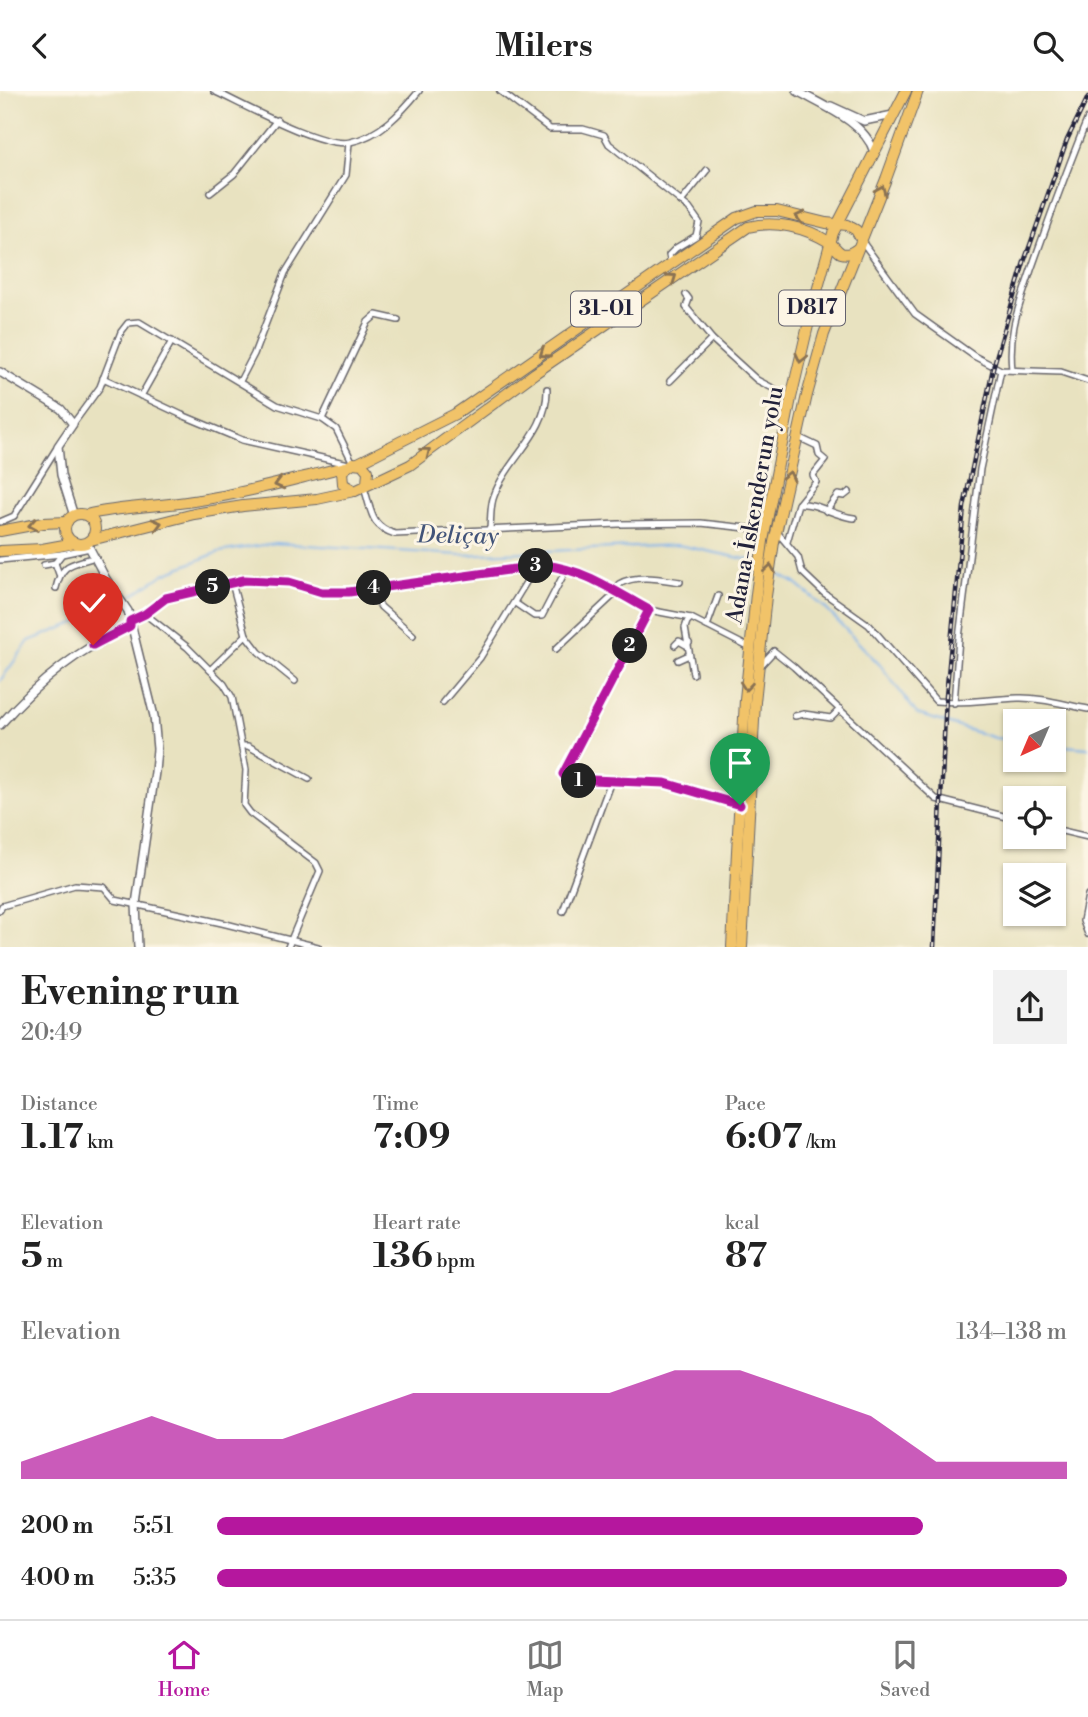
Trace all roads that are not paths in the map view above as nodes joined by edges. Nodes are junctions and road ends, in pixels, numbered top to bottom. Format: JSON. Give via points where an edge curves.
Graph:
{"nodes":[{"id":1,"x":214,"y":91,"type":"edge"},
{"id":2,"x":419,"y":91,"type":"edge"},
{"id":3,"x":500,"y":91,"type":"edge"},
{"id":4,"x":797,"y":91,"type":"edge"},
{"id":5,"x":803,"y":91,"type":"edge"},
{"id":6,"x":906,"y":91,"type":"edge"},
{"id":7,"x":918,"y":91,"type":"edge"},
{"id":8,"x":893,"y":115,"type":"junction"},
{"id":9,"x":1088,"y":118,"type":"edge"},
{"id":10,"x":276,"y":120,"type":"junction"},
{"id":11,"x":349,"y":143,"type":"junction"},
{"id":12,"x":874,"y":152,"type":"junction"},
{"id":13,"x":707,"y":170,"type":"dead end"},
{"id":14,"x":210,"y":193,"type":"dead end"},
{"id":15,"x":681,"y":202,"type":"junction"},
{"id":16,"x":838,"y":225,"type":"junction"},
{"id":17,"x":831,"y":243,"type":"junction"},
{"id":18,"x":859,"y":244,"type":"junction"},
{"id":19,"x":671,"y":264,"type":"junction"},
{"id":20,"x":686,"y":295,"type":"dead end"},
{"id":21,"x":398,"y":320,"type":"dead end"},
{"id":22,"x":712,"y":339,"type":"junction"},
{"id":23,"x":172,"y":341,"type":"junction"},
{"id":24,"x":1001,"y":370,"type":"junction"},
{"id":25,"x":1012,"y":370,"type":"junction"},
{"id":26,"x":0,"y":372,"type":"edge"},
{"id":27,"x":103,"y":378,"type":"junction"},
{"id":28,"x":240,"y":381,"type":"junction"},
{"id":29,"x":670,"y":381,"type":"dead end"},
{"id":30,"x":1088,"y":381,"type":"edge"},
{"id":31,"x":547,"y":389,"type":"dead end"},
{"id":32,"x":141,"y":396,"type":"junction"},
{"id":33,"x":791,"y":398,"type":"junction"},
{"id":34,"x":321,"y":419,"type":"junction"},
{"id":35,"x":73,"y":424,"type":"junction"},
{"id":36,"x":798,"y":437,"type":"junction"},
{"id":37,"x":58,"y":446,"type":"junction"},
{"id":38,"x":351,"y":464,"type":"junction"},
{"id":39,"x":362,"y":488,"type":"junction"},
{"id":40,"x":849,"y":492,"type":"dead end"},
{"id":41,"x":798,"y":504,"type":"junction"},
{"id":42,"x":826,"y":511,"type":"junction"},
{"id":43,"x":86,"y":515,"type":"junction"},
{"id":44,"x":854,"y":518,"type":"dead end"},
{"id":45,"x":70,"y":519,"type":"junction"},
{"id":46,"x":0,"y":522,"type":"edge"},
{"id":47,"x":490,"y":529,"type":"junction"},
{"id":48,"x":765,"y":530,"type":"junction"},
{"id":49,"x":0,"y":531,"type":"edge"},
{"id":50,"x":771,"y":538,"type":"junction"},
{"id":51,"x":787,"y":542,"type":"junction"},
{"id":52,"x":75,"y":543,"type":"junction"},
{"id":53,"x":89,"y":544,"type":"junction"},
{"id":54,"x":0,"y":551,"type":"edge"},
{"id":55,"x":62,"y":554,"type":"junction"},
{"id":56,"x":95,"y":557,"type":"junction"},
{"id":57,"x":0,"y":560,"type":"edge"},
{"id":58,"x":55,"y":563,"type":"junction"},
{"id":59,"x":44,"y":565,"type":"dead end"},
{"id":60,"x":536,"y":566,"type":"junction"},
{"id":61,"x":567,"y":568,"type":"junction"},
{"id":62,"x":59,"y":574,"type":"junction"},
{"id":63,"x":680,"y":582,"type":"dead end"},
{"id":64,"x":232,"y":583,"type":"junction"},
{"id":65,"x":56,"y":588,"type":"dead end"},
{"id":66,"x":369,"y":589,"type":"junction"},
{"id":67,"x":616,"y":593,"type":"junction"},
{"id":68,"x":761,"y":595,"type":"junction"},
{"id":69,"x":718,"y":596,"type":"dead end"},
{"id":70,"x":515,"y":603,"type":"junction"},
{"id":71,"x":649,"y":610,"type":"junction"},
{"id":72,"x":145,"y":614,"type":"junction"},
{"id":73,"x":691,"y":618,"type":"junction"},
{"id":74,"x":130,"y":623,"type":"junction"},
{"id":75,"x":707,"y":626,"type":"junction"},
{"id":76,"x":246,"y":635,"type":"junction"},
{"id":77,"x":413,"y":635,"type":"dead end"},
{"id":78,"x":689,"y":643,"type":"junction"},
{"id":79,"x":675,"y":646,"type":"dead end"},
{"id":80,"x":556,"y":649,"type":"dead end"},
{"id":81,"x":750,"y":649,"type":"junction"},
{"id":82,"x":689,"y":655,"type":"junction"},
{"id":83,"x":678,"y":660,"type":"dead end"},
{"id":84,"x":759,"y":667,"type":"junction"},
{"id":85,"x":210,"y":670,"type":"junction"},
{"id":86,"x":693,"y":674,"type":"dead end"},
{"id":87,"x":295,"y":681,"type":"dead end"},
{"id":88,"x":443,"y":702,"type":"dead end"},
{"id":89,"x":954,"y":703,"type":"junction"},
{"id":90,"x":840,"y":709,"type":"junction"},
{"id":91,"x":1088,"y":709,"type":"edge"},
{"id":92,"x":795,"y":716,"type":"dead end"},
{"id":93,"x":0,"y":725,"type":"edge"},
{"id":94,"x":242,"y":746,"type":"junction"},
{"id":95,"x":309,"y":779,"type":"dead end"},
{"id":96,"x":611,"y":781,"type":"junction"},
{"id":97,"x":740,"y":805,"type":"junction"},
{"id":98,"x":1003,"y":817,"type":"edge"},
{"id":99,"x":1066,"y":832,"type":"edge"},
{"id":100,"x":1088,"y":837,"type":"edge"},
{"id":101,"x":1088,"y":895,"type":"edge"},
{"id":102,"x":136,"y":904,"type":"junction"},
{"id":103,"x":0,"y":910,"type":"edge"},
{"id":104,"x":563,"y":911,"type":"dead end"},
{"id":105,"x":1088,"y":934,"type":"edge"},
{"id":106,"x":289,"y":944,"type":"edge"},
{"id":107,"x":138,"y":947,"type":"edge"},
{"id":108,"x":318,"y":947,"type":"edge"},
{"id":109,"x":732,"y":947,"type":"edge"},
{"id":110,"x":742,"y":947,"type":"edge"}],
"edges":[{"from":1,"to":10,"type":"street"},
{"from":2,"to":11,"type":"street","via":[[380,130]]},
{"from":3,"to":15,"type":"street","via":[[550,129],[583,129],[604,135]]},
{"from":4,"to":12,"type":"street","via":[[860,129]]},
{"from":5,"to":8,"type":"street","via":[[864,121]]},
{"from":6,"to":8,"type":"highway","name":"Adana-İskenderun yolu","number":"D817"},
{"from":18,"to":7,"type":"highway","name":"Adana-İskenderun yolu","number":"D817","one_way":true},
{"from":8,"to":12,"type":"highway","name":"Adana-İskenderun yolu","number":"D817"},
{"from":9,"to":25,"type":"street","via":[[1020,297],[1011,330]]},
{"from":10,"to":11,"type":"street","via":[[321,140]]},
{"from":10,"to":14,"type":"street","via":[[234,174]]},
{"from":11,"to":28,"type":"street","via":[[346,175],[285,273]]},
{"from":12,"to":16,"type":"highway","name":"Adana-İskenderun yolu","number":"D817"},
{"from":13,"to":15,"type":"street"},
{"from":15,"to":19,"type":"street","via":[[699,222],[696,236],[669,255]]},
{"from":16,"to":17,"type":"highway","name":"Adana-İskenderun yolu","number":"D817"},
{"from":16,"to":18,"type":"highway","number":"31-01","via":[[856,230]]},
{"from":16,"to":19,"type":"highway","number":"31-01","one_way":true,"via":[[757,211],[737,218]]},
{"from":17,"to":18,"type":"highway","number":"31-01","via":[[844,254]]},
{"from":17,"to":33,"type":"highway","name":"Adana-İskenderun yolu","number":"D817","one_way":true},
{"from":39,"to":17,"type":"highway","number":"31-01","one_way":true,"via":[[410,465],[748,227],[776,223]]},
{"from":18,"to":24,"type":"street","via":[[915,314]]},
{"from":18,"to":36,"type":"highway","name":"Adana-İskenderun yolu","number":"D817","via":[[824,334]]},
{"from":19,"to":38,"type":"highway","number":"31-01","one_way":true,"via":[[455,414]]},
{"from":20,"to":22,"type":"street","via":[[686,307]]},
{"from":21,"to":34,"type":"street","via":[[376,316],[369,322]]},
{"from":22,"to":29,"type":"street"},
{"from":22,"to":33,"type":"street","via":[[757,380]]},
{"from":23,"to":27,"type":"street","via":[[139,322],[128,323]]},
{"from":23,"to":28,"type":"street"},
{"from":23,"to":32,"type":"street"},
{"from":24,"to":25,"type":"street"},
{"from":24,"to":89,"type":"street","via":[[980,470]]},
{"from":25,"to":30,"type":"street","via":[[1060,372]]},
{"from":26,"to":35,"type":"street","via":[[61,409]]},
{"from":27,"to":32,"type":"street"},
{"from":27,"to":35,"type":"street"},
{"from":28,"to":34,"type":"street","via":[[277,405]]},
{"from":31,"to":47,"type":"street","via":[[547,408],[540,425],[493,497]]},
{"from":32,"to":38,"type":"street","via":[[242,440]]},
{"from":33,"to":48,"type":"highway","name":"Adana-İskenderun yolu","number":"D817"},
{"from":34,"to":38,"type":"street","via":[[336,429]]},
{"from":35,"to":37,"type":"street"},
{"from":36,"to":41,"type":"street","via":[[817,446],[825,460],[813,475],[816,482]]},
{"from":50,"to":36,"type":"highway","name":"Adana-İskenderun yolu","number":"D817","one_way":true},
{"from":37,"to":45,"type":"street"},
{"from":37,"to":46,"type":"street","via":[[14,516]]},
{"from":38,"to":39,"type":"highway","via":[[368,471]]},
{"from":38,"to":39,"type":"highway","via":[[341,480],[346,488]]},
{"from":38,"to":43,"type":"highway","number":"31-01","one_way":true,"via":[[245,493]]},
{"from":39,"to":47,"type":"street","via":[[373,521],[395,534]]},
{"from":53,"to":39,"type":"highway","number":"31-01","one_way":true,"via":[[194,514],[317,499]]},
{"from":40,"to":42,"type":"street","via":[[838,495]]},
{"from":41,"to":42,"type":"street"},
{"from":41,"to":51,"type":"street"},
{"from":42,"to":44,"type":"street"},
{"from":43,"to":45,"type":"highway"},
{"from":43,"to":53,"type":"highway","via":[[95,524]]},
{"from":45,"to":49,"type":"highway","one_way":true},
{"from":45,"to":52,"type":"highway","via":[[66,534]]},
{"from":47,"to":48,"type":"street","via":[[701,523]]},
{"from":48,"to":50,"type":"highway","name":"Adana-İskenderun yolu","number":"D817"},
{"from":50,"to":51,"type":"street"},
{"from":50,"to":68,"type":"highway","name":"Adana-İskenderun yolu","number":"D817"},
{"from":51,"to":89,"type":"street","via":[[812,582],[869,625],[936,701]]},
{"from":52,"to":53,"type":"highway"},
{"from":52,"to":54,"type":"highway"},
{"from":53,"to":55,"type":"street"},
{"from":53,"to":56,"type":"street"},
{"from":55,"to":57,"type":"street"},
{"from":55,"to":58,"type":"street"},
{"from":56,"to":62,"type":"street","via":[[67,565]]},
{"from":56,"to":74,"type":"street","via":[[128,611]]},
{"from":58,"to":59,"type":"street"},
{"from":58,"to":62,"type":"street"},
{"from":60,"to":61,"type":"street"},
{"from":60,"to":66,"type":"street"},
{"from":60,"to":70,"type":"street"},
{"from":61,"to":67,"type":"street"},
{"from":61,"to":70,"type":"street","via":[[542,616]]},
{"from":62,"to":65,"type":"street"},
{"from":63,"to":67,"type":"street","via":[[629,579]]},
{"from":64,"to":66,"type":"street","via":[[289,582],[322,592]]},
{"from":64,"to":72,"type":"street","via":[[166,598]]},
{"from":64,"to":76,"type":"street"},
{"from":66,"to":77,"type":"street","via":[[381,607]]},
{"from":67,"to":71,"type":"street"},
{"from":67,"to":80,"type":"street"},
{"from":68,"to":81,"type":"highway","name":"Adana-İskenderun yolu","number":"D817"},
{"from":68,"to":84,"type":"highway","number":"D817"},
{"from":69,"to":75,"type":"street"},
{"from":70,"to":88,"type":"street","via":[[480,658]]},
{"from":71,"to":73,"type":"street"},
{"from":71,"to":96,"type":"street","via":[[563,774],[567,779]]},
{"from":72,"to":74,"type":"street"},
{"from":72,"to":85,"type":"street"},
{"from":73,"to":75,"type":"street"},
{"from":73,"to":78,"type":"street","via":[[685,628]]},
{"from":74,"to":93,"type":"street","via":[[41,681]]},
{"from":74,"to":102,"type":"street","via":[[154,716],[157,749]]},
{"from":75,"to":81,"type":"street"},
{"from":76,"to":85,"type":"street"},
{"from":76,"to":87,"type":"street"},
{"from":78,"to":79,"type":"street","via":[[679,641]]},
{"from":78,"to":82,"type":"street"},
{"from":81,"to":97,"type":"highway","name":"Adana-İskenderun yolu","number":"D817","one_way":true},
{"from":82,"to":83,"type":"street"},
{"from":82,"to":86,"type":"street"},
{"from":84,"to":90,"type":"street","via":[[774,652]]},
{"from":84,"to":110,"type":"highway","number":"D817"},
{"from":85,"to":94,"type":"street","via":[[232,697]]},
{"from":89,"to":91,"type":"street","via":[[1019,698]]},
{"from":90,"to":92,"type":"street","via":[[831,718]]},
{"from":90,"to":98,"type":"street","via":[[936,799]]},
{"from":94,"to":95,"type":"street"},
{"from":94,"to":106,"type":"street","via":[[244,804],[320,871]]},
{"from":96,"to":97,"type":"street","via":[[665,783]]},
{"from":96,"to":104,"type":"street"},
{"from":97,"to":109,"type":"highway","name":"Adana-İskenderun yolu","number":"D817"},
{"from":99,"to":100,"type":"street"},
{"from":101,"to":105,"type":"street","via":[[1083,921]]},
{"from":102,"to":103,"type":"street","via":[[115,900],[104,887],[75,885]]},
{"from":102,"to":106,"type":"street"},
{"from":102,"to":107,"type":"street"},
{"from":106,"to":108,"type":"street"}]}
